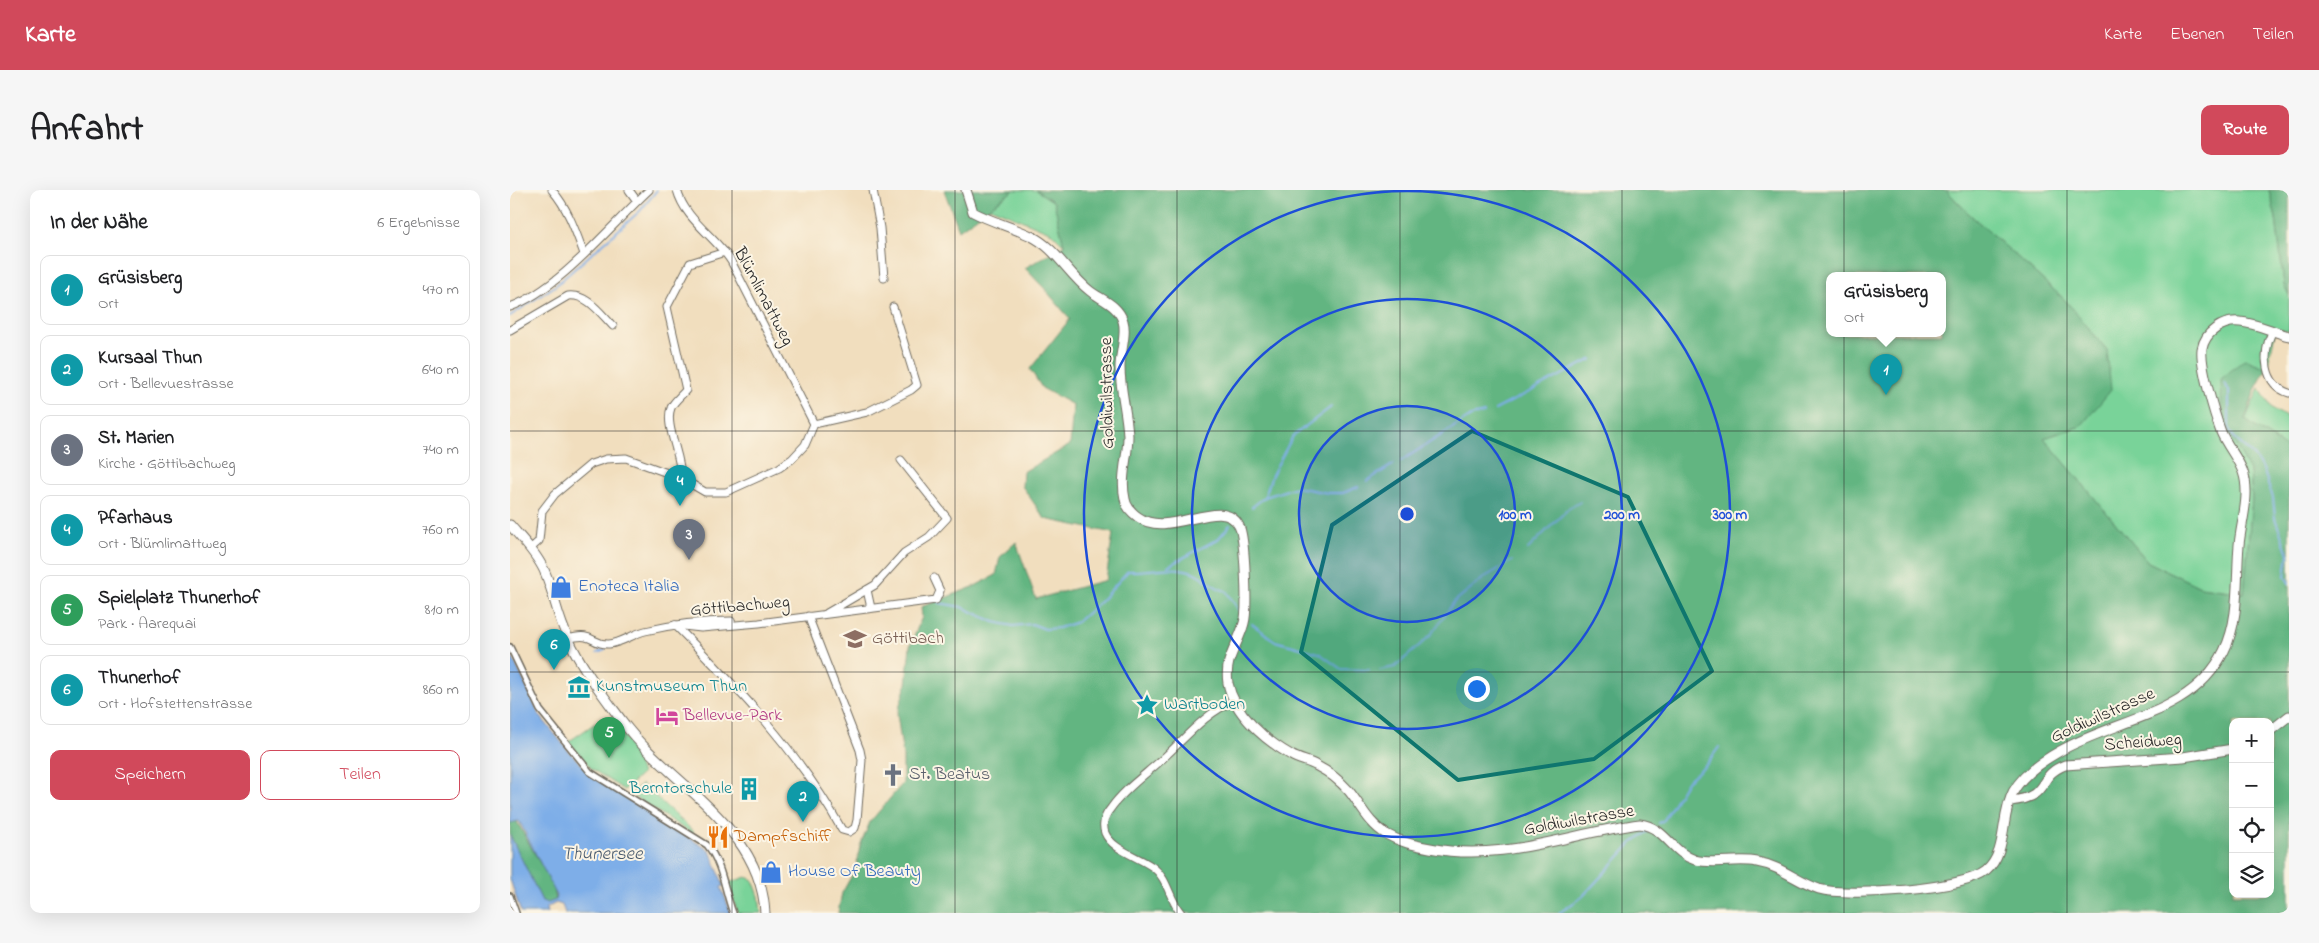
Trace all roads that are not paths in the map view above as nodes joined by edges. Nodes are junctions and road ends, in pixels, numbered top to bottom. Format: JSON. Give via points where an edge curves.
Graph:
{"nodes":[{"id":1,"x":552,"y":190,"type":"edge"},
{"id":2,"x":629,"y":190,"type":"edge"},
{"id":3,"x":648,"y":190,"type":"edge"},
{"id":4,"x":677,"y":190,"type":"edge"},
{"id":5,"x":873,"y":190,"type":"edge"},
{"id":6,"x":966,"y":190,"type":"edge"},
{"id":7,"x":637,"y":201,"type":"junction"},
{"id":8,"x":725,"y":252,"type":"junction"},
{"id":9,"x":584,"y":254,"type":"junction"},
{"id":10,"x":884,"y":278,"type":"dead end"},
{"id":11,"x":510,"y":307,"type":"edge"},
{"id":12,"x":893,"y":307,"type":"dead end"},
{"id":13,"x":613,"y":326,"type":"dead end"},
{"id":14,"x":510,"y":330,"type":"edge"},
{"id":15,"x":2272,"y":332,"type":"junction"},
{"id":16,"x":2289,"y":336,"type":"edge"},
{"id":17,"x":2289,"y":393,"type":"edge"},
{"id":18,"x":814,"y":424,"type":"junction"},
{"id":19,"x":902,"y":460,"type":"dead end"},
{"id":20,"x":682,"y":478,"type":"junction"},
{"id":21,"x":510,"y":525,"type":"edge"},
{"id":22,"x":530,"y":549,"type":"junction"},
{"id":23,"x":934,"y":578,"type":"dead end"},
{"id":24,"x":867,"y":590,"type":"junction"},
{"id":25,"x":871,"y":608,"type":"junction"},
{"id":26,"x":826,"y":614,"type":"junction"},
{"id":27,"x":808,"y":616,"type":"junction"},
{"id":28,"x":675,"y":625,"type":"junction"},
{"id":29,"x":568,"y":639,"type":"junction"},
{"id":30,"x":510,"y":647,"type":"edge"},
{"id":31,"x":1234,"y":701,"type":"junction"},
{"id":32,"x":2289,"y":716,"type":"edge"},
{"id":33,"x":2274,"y":728,"type":"edge"},
{"id":34,"x":2229,"y":750,"type":"edge"},
{"id":35,"x":2010,"y":802,"type":"junction"},
{"id":36,"x":510,"y":896,"type":"edge"},
{"id":37,"x":516,"y":913,"type":"edge"},
{"id":38,"x":734,"y":913,"type":"edge"},
{"id":39,"x":765,"y":913,"type":"edge"},
{"id":40,"x":1181,"y":913,"type":"edge"}],
"edges":[{"from":1,"to":9,"type":"street","via":[[575,228]]},
{"from":2,"to":7,"type":"street"},
{"from":3,"to":7,"type":"street"},
{"from":4,"to":8,"type":"street","name":"Blümlimattweg","via":[[684,207],[697,224]]},
{"from":5,"to":10,"type":"street"},
{"from":6,"to":31,"type":"street","name":"Goldiwilstrasse","via":[[973,212],[1032,236],[1051,249],[1069,273],[1114,306],[1123,322],[1121,392],[1128,437],[1124,498],[1129,509],[1141,519],[1156,524],[1183,522],[1221,513],[1230,516],[1239,526],[1246,618],[1228,661],[1229,686]]},
{"from":7,"to":9,"type":"street"},
{"from":8,"to":18,"type":"street","name":"Blümlimattweg"},
{"from":8,"to":20,"type":"street","via":[[690,263],[667,307],[686,390],[671,408],[669,418]]},
{"from":9,"to":11,"type":"street","via":[[548,285]]},
{"from":12,"to":18,"type":"street","via":[[917,385],[867,412]]},
{"from":13,"to":14,"type":"street","via":[[578,295],[568,296]]},
{"from":15,"to":16,"type":"street","name":"Goldiwilstrasse"},
{"from":15,"to":17,"type":"street","via":[[2266,344],[2267,368],[2273,383]]},
{"from":15,"to":35,"type":"street","name":"Goldiwilstrasse","via":[[2239,322],[2227,323],[2215,328],[2202,350],[2205,376],[2221,432],[2243,473],[2246,500],[2232,630],[2216,667],[2186,696],[2125,724],[2082,739],[2050,757],[2024,777]]},
{"from":18,"to":20,"type":"street","via":[[805,445],[792,459],[734,490],[718,494],[704,492]]},
{"from":19,"to":24,"type":"street","name":"Göttibachweg","via":[[947,518],[929,537],[904,553],[881,580]]},
{"from":20,"to":22,"type":"street","via":[[626,458],[592,464],[555,494],[542,511],[539,541]]},
{"from":21,"to":22,"type":"street"},
{"from":22,"to":29,"type":"street","via":[[546,575]]},
{"from":23,"to":25,"type":"street","name":"Göttibachweg","via":[[940,591],[936,600]]},
{"from":24,"to":25,"type":"street"},
{"from":24,"to":26,"type":"street","name":"Göttibachweg"},
{"from":25,"to":26,"type":"street","name":"Göttibachweg"},
{"from":26,"to":27,"type":"street","name":"Göttibachweg"},
{"from":27,"to":28,"type":"street","name":"Göttibachweg","via":[[701,628]]},
{"from":27,"to":28,"type":"street","via":[[862,760],[857,820],[850,832],[842,830],[820,792],[748,700]]},
{"from":28,"to":29,"type":"street","name":"Göttibachweg","via":[[644,631],[611,644],[584,635]]},
{"from":29,"to":39,"type":"street","via":[[634,736],[734,834],[759,878]]},
{"from":30,"to":38,"type":"street","via":[[540,710],[590,772],[707,845],[717,861]]},
{"from":31,"to":35,"type":"street","name":"Goldiwilstrasse","via":[[1264,736],[1339,782],[1382,832],[1397,840],[1447,852],[1478,853],[1534,847],[1645,825],[1658,830],[1679,852],[1697,860],[1753,861],[1772,865],[1805,883],[1829,891],[1930,887],[1969,881],[1990,867],[2000,851]]},
{"from":31,"to":40,"type":"street","via":[[1217,709],[1150,769],[1111,807],[1104,821],[1110,841],[1153,867],[1164,878]]},
{"from":32,"to":33,"type":"street"},
{"from":34,"to":35,"type":"street","name":"Scheidweg","via":[[2175,758],[2064,765],[2055,768],[2039,792],[2024,800]]},
{"from":36,"to":37,"type":"street"}]}
